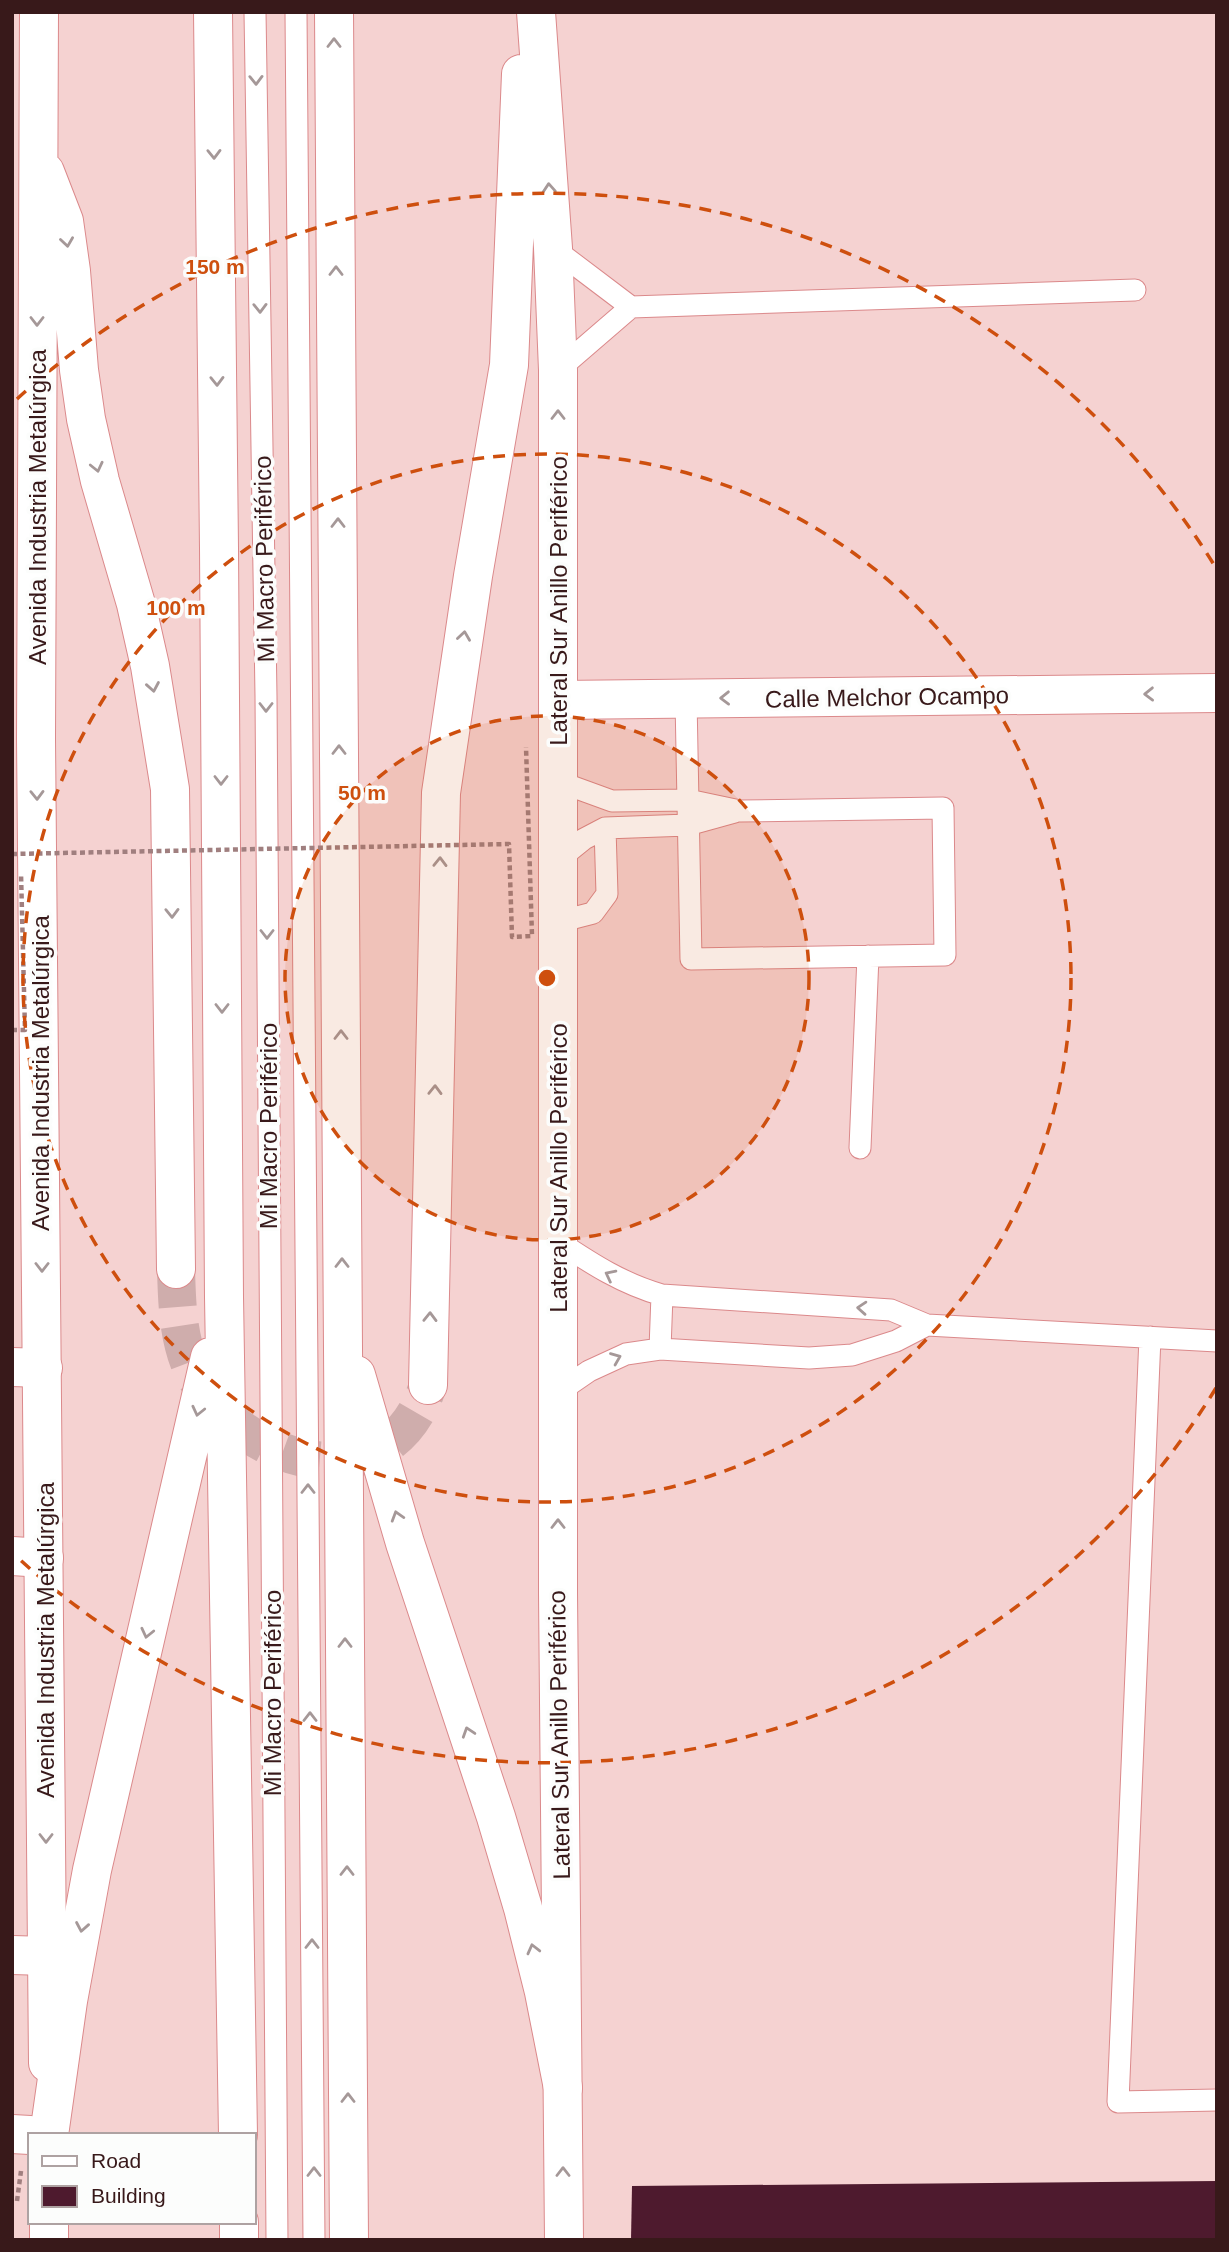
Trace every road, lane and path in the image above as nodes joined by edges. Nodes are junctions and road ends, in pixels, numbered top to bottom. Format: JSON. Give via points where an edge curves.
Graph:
{"nodes":[{"id":1,"x":39,"y":12,"type":"edge"},
{"id":2,"x":255,"y":12,"type":"edge"},
{"id":3,"x":296,"y":12,"type":"edge"},
{"id":4,"x":334,"y":12,"type":"edge"},
{"id":5,"x":535,"y":12,"type":"edge"},
{"id":6,"x":211,"y":20,"type":"edge"},
{"id":7,"x":24,"y":155,"type":"edge"},
{"id":8,"x":554,"y":248,"type":"junction"},
{"id":9,"x":1135,"y":290,"type":"dead end"},
{"id":10,"x":631,"y":307,"type":"junction"},
{"id":11,"x":558,"y":370,"type":"junction"},
{"id":12,"x":24,"y":653,"type":"edge"},
{"id":13,"x":1217,"y":693,"type":"edge"},
{"id":14,"x":687,"y":699,"type":"junction"},
{"id":15,"x":558,"y":700,"type":"junction"},
{"id":16,"x":24,"y":739,"type":"edge"},
{"id":17,"x":526,"y":747,"type":"dead end"},
{"id":18,"x":558,"y":781,"type":"junction"},
{"id":19,"x":688,"y":800,"type":"junction"},
{"id":20,"x":740,"y":811,"type":"junction"},
{"id":21,"x":688,"y":825,"type":"junction"},
{"id":22,"x":605,"y":828,"type":"junction"},
{"id":23,"x":12,"y":854,"type":"edge"},
{"id":24,"x":558,"y":860,"type":"junction"},
{"id":25,"x":21,"y":873,"type":"dead end"},
{"id":26,"x":558,"y":922,"type":"junction"},
{"id":27,"x":868,"y":956,"type":"junction"},
{"id":28,"x":12,"y":1030,"type":"edge"},
{"id":29,"x":860,"y":1148,"type":"dead end"},
{"id":30,"x":559,"y":1242,"type":"junction"},
{"id":31,"x":176,"y":1269,"type":"tunnel mouth"},
{"id":32,"x":662,"y":1295,"type":"junction"},
{"id":33,"x":224,"y":1297,"type":"junction"},
{"id":34,"x":927,"y":1325,"type":"junction"},
{"id":35,"x":343,"y":1331,"type":"junction"},
{"id":36,"x":1150,"y":1338,"type":"junction"},
{"id":37,"x":1217,"y":1341,"type":"edge"},
{"id":38,"x":660,"y":1349,"type":"junction"},
{"id":39,"x":28,"y":1368,"type":"edge"},
{"id":40,"x":428,"y":1385,"type":"tunnel mouth"},
{"id":41,"x":557,"y":1393,"type":"junction"},
{"id":42,"x":28,"y":1557,"type":"edge"},
{"id":43,"x":30,"y":1956,"type":"edge"},
{"id":44,"x":563,"y":2088,"type":"junction"},
{"id":45,"x":1217,"y":2100,"type":"edge"},
{"id":46,"x":49,"y":2133,"type":"edge"},
{"id":47,"x":49,"y":2133,"type":"edge"},
{"id":48,"x":238,"y":2133,"type":"edge"},
{"id":49,"x":277,"y":2240,"type":"edge"},
{"id":50,"x":314,"y":2240,"type":"edge"},
{"id":51,"x":349,"y":2240,"type":"edge"},
{"id":52,"x":564,"y":2240,"type":"edge"}],
"edges":[{"from":1,"to":7,"type":"main road","name":"Avenida Industria Metalúrgica"},
{"from":2,"to":49,"type":"lane","name":"Mi Macro Periférico","one_way":true,"via":[[266,696]]},
{"from":50,"to":3,"type":"lane","name":"Mi Macro Periférico","one_way":true},
{"from":35,"to":4,"type":"main road","one_way":true},
{"from":8,"to":5,"type":"main road","name":"Lateral Sur Anillo Periférico","one_way":true},
{"from":40,"to":5,"type":"main road","one_way":true,"via":[[441,793],[509,365],[519,83]]},
{"from":6,"to":33,"type":"main road","one_way":true},
{"from":7,"to":12,"type":"main road","name":"Avenida Industria Metalúrgica","one_way":true},
{"from":7,"to":31,"type":"main road","one_way":true,"via":[[52,187],[64,221],[86,419],[138,616],[170,789]]},
{"from":8,"to":10,"type":"lane"},
{"from":8,"to":11,"type":"main road","name":"Lateral Sur Anillo Periférico"},
{"from":9,"to":10,"type":"lane"},
{"from":10,"to":11,"type":"lane"},
{"from":15,"to":11,"type":"main road","name":"Lateral Sur Anillo Periférico","one_way":true},
{"from":12,"to":16,"type":"main road","name":"Avenida Industria Metalúrgica"},
{"from":13,"to":14,"type":"main road","name":"Calle Melchor Ocampo","one_way":true},
{"from":14,"to":15,"type":"main road","name":"Calle Melchor Ocampo"},
{"from":14,"to":19,"type":"lane"},
{"from":15,"to":18,"type":"main road","name":"Lateral Sur Anillo Periférico"},
{"from":16,"to":39,"type":"main road","name":"Avenida Industria Metalúrgica","one_way":true},
{"from":17,"to":23,"type":"path","bridge":true,"via":[[532,936],[512,937],[509,844]]},
{"from":18,"to":19,"type":"lane","via":[[612,801]]},
{"from":18,"to":24,"type":"main road","name":"Lateral Sur Anillo Periférico"},
{"from":19,"to":20,"type":"lane"},
{"from":19,"to":21,"type":"lane"},
{"from":20,"to":21,"type":"lane"},
{"from":20,"to":27,"type":"lane","via":[[943,808],[945,955]]},
{"from":21,"to":22,"type":"lane"},
{"from":21,"to":27,"type":"lane","via":[[691,959]]},
{"from":22,"to":24,"type":"lane"},
{"from":22,"to":26,"type":"lane","via":[[607,894],[593,913]]},
{"from":24,"to":26,"type":"main road","name":"Lateral Sur Anillo Periférico"},
{"from":25,"to":28,"type":"path","bridge":true,"via":[[25,1030]]},
{"from":26,"to":30,"type":"main road","name":"Lateral Sur Anillo Periférico"},
{"from":27,"to":29,"type":"lane"},
{"from":32,"to":30,"type":"lane","one_way":true,"via":[[604,1272]]},
{"from":30,"to":41,"type":"main road","name":"Lateral Sur Anillo Periférico"},
{"from":34,"to":32,"type":"lane","one_way":true,"via":[[891,1310]]},
{"from":32,"to":38,"type":"lane"},
{"from":33,"to":46,"type":"main road","one_way":true,"via":[[92,1870]]},
{"from":33,"to":48,"type":"main road"},
{"from":34,"to":36,"type":"lane"},
{"from":34,"to":38,"type":"lane","via":[[852,1355],[809,1358]]},
{"from":44,"to":35,"type":"main road","one_way":true,"via":[[516,1882],[398,1520]]},
{"from":51,"to":35,"type":"main road","one_way":true},
{"from":36,"to":37,"type":"lane"},
{"from":36,"to":45,"type":"lane","via":[[1118,2102]]},
{"from":41,"to":38,"type":"lane","one_way":true,"via":[[604,1363]]},
{"from":39,"to":42,"type":"main road","name":"Avenida Industria Metalúrgica"},
{"from":44,"to":41,"type":"main road","name":"Lateral Sur Anillo Periférico","one_way":true},
{"from":42,"to":43,"type":"main road","name":"Avenida Industria Metalúrgica","one_way":true},
{"from":43,"to":47,"type":"main road","name":"Avenida Industria Metalúrgica"},
{"from":52,"to":44,"type":"main road","name":"Lateral Sur Anillo Periférico","one_way":true}]}
